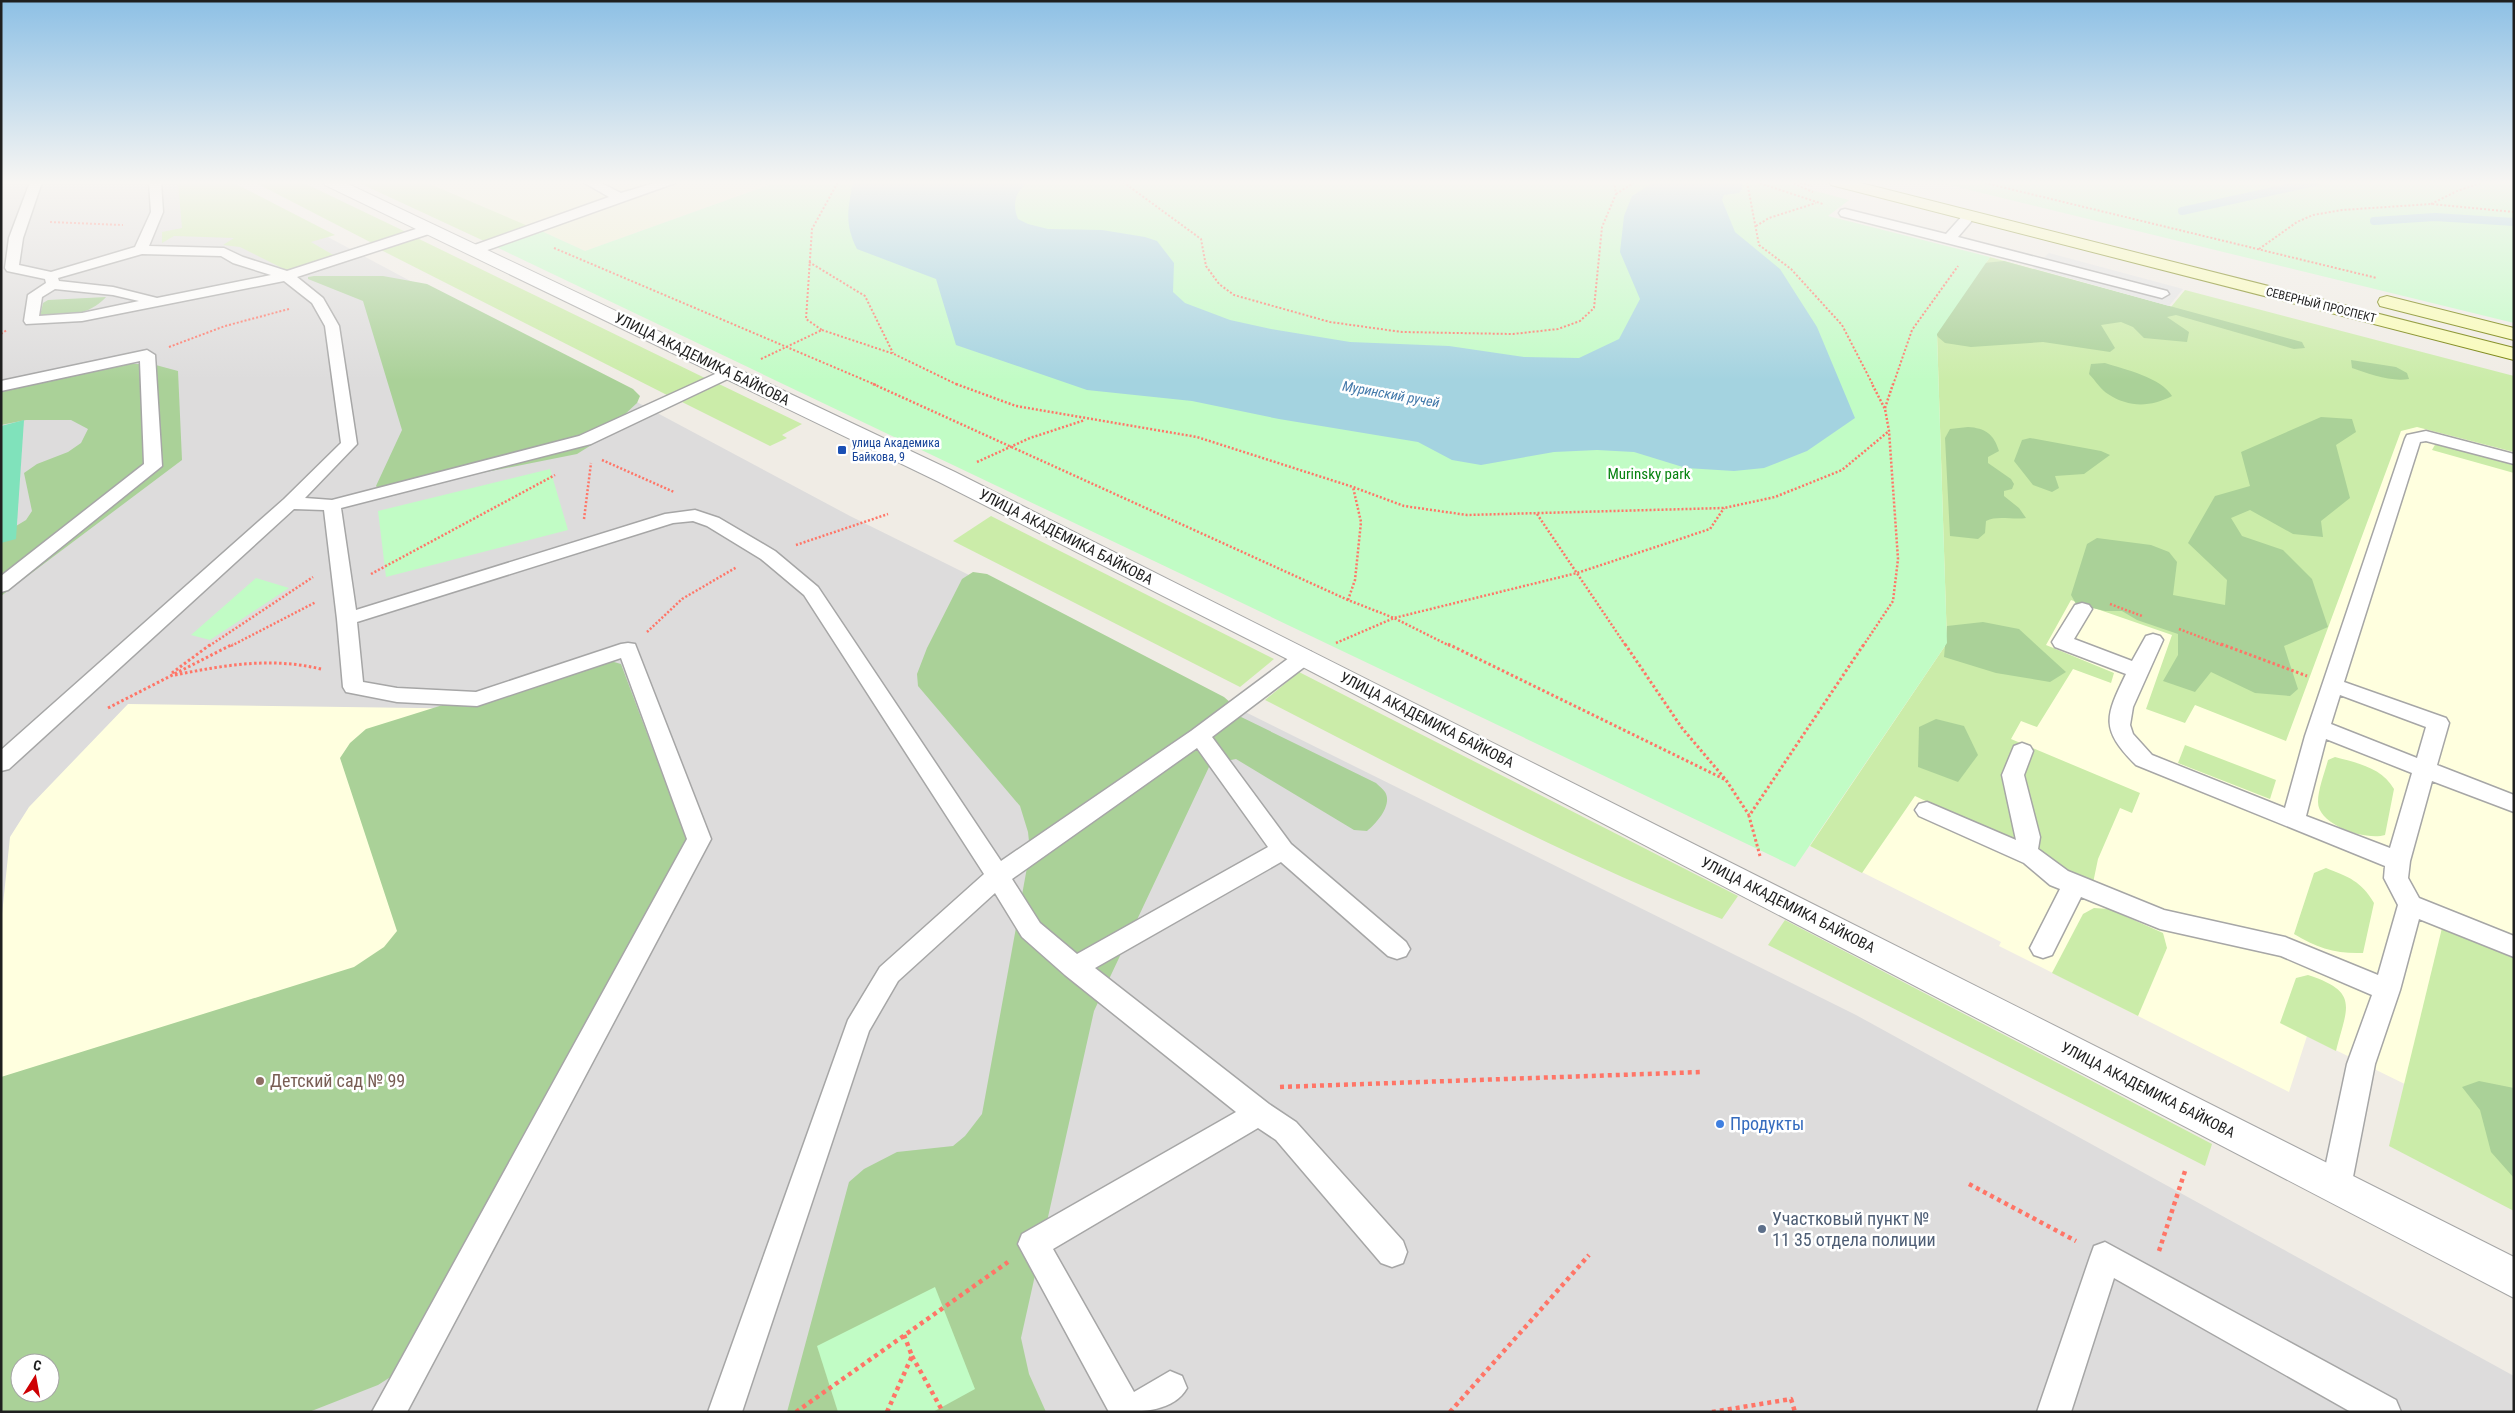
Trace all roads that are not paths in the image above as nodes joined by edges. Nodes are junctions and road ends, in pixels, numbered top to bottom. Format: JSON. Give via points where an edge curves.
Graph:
{"nodes":[{"id":1,"x":15,"y":248,"type":"edge"},
{"id":2,"x":372,"y":248,"type":"edge"},
{"id":3,"x":470,"y":248,"type":"edge"},
{"id":4,"x":479,"y":248,"type":"edge"},
{"id":5,"x":1984,"y":248,"type":"edge"},
{"id":6,"x":2091,"y":248,"type":"edge"},
{"id":7,"x":140,"y":250,"type":"joint"},
{"id":8,"x":474,"y":250,"type":"junction"},
{"id":9,"x":286,"y":276,"type":"junction"},
{"id":10,"x":52,"y":281,"type":"junction"},
{"id":11,"x":2162,"y":294,"type":"dead end"},
{"id":12,"x":2370,"y":298,"type":"dead end"},
{"id":13,"x":157,"y":301,"type":"junction"},
{"id":14,"x":2514,"y":334,"type":"edge"},
{"id":15,"x":2514,"y":354,"type":"edge"},
{"id":16,"x":731,"y":372,"type":"junction"},
{"id":17,"x":1,"y":386,"type":"edge"},
{"id":18,"x":2514,"y":459,"type":"edge"},
{"id":19,"x":290,"y":503,"type":"junction"},
{"id":20,"x":332,"y":506,"type":"junction"},
{"id":21,"x":1,"y":586,"type":"edge"},
{"id":22,"x":2082,"y":609,"type":"dead end"},
{"id":23,"x":347,"y":618,"type":"junction"},
{"id":24,"x":2153,"y":640,"type":"dead end"},
{"id":25,"x":1304,"y":657,"type":"junction"},
{"id":26,"x":2139,"y":671,"type":"junction"},
{"id":27,"x":2333,"y":685,"type":"junction"},
{"id":28,"x":2319,"y":728,"type":"junction"},
{"id":29,"x":1199,"y":736,"type":"junction"},
{"id":30,"x":2022,"y":751,"type":"dead end"},
{"id":31,"x":1,"y":763,"type":"edge"},
{"id":32,"x":2424,"y":770,"type":"junction"},
{"id":33,"x":2514,"y":804,"type":"edge"},
{"id":34,"x":1927,"y":810,"type":"dead end"},
{"id":35,"x":2293,"y":820,"type":"junction"},
{"id":36,"x":1283,"y":850,"type":"junction"},
{"id":37,"x":2025,"y":854,"type":"junction"},
{"id":38,"x":2398,"y":861,"type":"junction"},
{"id":39,"x":998,"y":876,"type":"junction"},
{"id":40,"x":2075,"y":884,"type":"junction"},
{"id":41,"x":2410,"y":905,"type":"junction"},
{"id":42,"x":2514,"y":947,"type":"edge"},
{"id":43,"x":2043,"y":948,"type":"dead end"},
{"id":44,"x":1397,"y":949,"type":"dead end"},
{"id":45,"x":1074,"y":968,"type":"junction"},
{"id":46,"x":2386,"y":990,"type":"junction"},
{"id":47,"x":1260,"y":1113,"type":"junction"},
{"id":48,"x":2336,"y":1186,"type":"junction"},
{"id":49,"x":1392,"y":1252,"type":"dead end"},
{"id":50,"x":2514,"y":1278,"type":"edge"},
{"id":51,"x":1170,"y":1388,"type":"dead end"},
{"id":52,"x":389,"y":1412,"type":"edge"},
{"id":53,"x":725,"y":1412,"type":"edge"},
{"id":54,"x":1127,"y":1412,"type":"edge"},
{"id":55,"x":1134,"y":1412,"type":"edge"},
{"id":56,"x":2054,"y":1412,"type":"edge"},
{"id":57,"x":2384,"y":1412,"type":"edge"}],
"edges":[{"from":1,"to":10,"type":"lane","via":[[12,268]]},
{"from":2,"to":9,"type":"lane"},
{"from":3,"to":8,"type":"street","name":"УЛИЦА АКАДЕМИКА БАЙКОВА"},
{"from":4,"to":8,"type":"lane"},
{"from":5,"to":11,"type":"lane"},
{"from":6,"to":15,"type":"main road","name":"СЕВЕРНЫЙ ПРОСПЕКТ"},
{"from":7,"to":9,"type":"lane","via":[[224,252]]},
{"from":7,"to":10,"type":"lane"},
{"from":8,"to":16,"type":"street","name":"УЛИЦА АКАДЕМИКА БАЙКОВА"},
{"from":9,"to":13,"type":"lane"},
{"from":9,"to":19,"type":"lane","via":[[318,301],[332,326],[349,444]]},
{"from":10,"to":13,"type":"lane"},
{"from":10,"to":13,"type":"lane","via":[[35,295],[31,321],[82,317]]},
{"from":12,"to":14,"type":"main road","name":"СЕВЕРНЫЙ ПРОСПЕКТ"},
{"from":16,"to":20,"type":"lane","via":[[588,448]]},
{"from":16,"to":25,"type":"street","name":"УЛИЦА АКАДЕМИКА БАЙКОВА","via":[[948,477]]},
{"from":17,"to":21,"type":"lane","via":[[147,355],[153,466]]},
{"from":18,"to":27,"type":"lane","via":[[2426,436],[2413,439]]},
{"from":19,"to":20,"type":"lane"},
{"from":19,"to":31,"type":"lane"},
{"from":20,"to":23,"type":"lane"},
{"from":22,"to":26,"type":"lane","via":[[2062,642]]},
{"from":23,"to":39,"type":"lane","via":[[672,518],[695,515],[713,522],[768,555],[811,591]]},
{"from":23,"to":52,"type":"lane","via":[[353,688],[397,695],[477,699],[628,649],[699,840]]},
{"from":24,"to":26,"type":"lane"},
{"from":25,"to":29,"type":"lane"},
{"from":25,"to":48,"type":"street","name":"УЛИЦА АКАДЕМИКА БАЙКОВА"},
{"from":26,"to":35,"type":"lane","via":[[2123,706],[2119,725],[2128,743],[2144,760]]},
{"from":27,"to":28,"type":"lane"},
{"from":27,"to":32,"type":"lane","via":[[2438,723]]},
{"from":28,"to":32,"type":"lane"},
{"from":28,"to":35,"type":"lane"},
{"from":29,"to":36,"type":"lane"},
{"from":29,"to":39,"type":"lane"},
{"from":30,"to":37,"type":"lane","via":[[2014,774],[2028,837]]},
{"from":32,"to":33,"type":"lane"},
{"from":32,"to":38,"type":"lane"},
{"from":34,"to":37,"type":"lane"},
{"from":35,"to":38,"type":"lane"},
{"from":36,"to":44,"type":"lane"},
{"from":36,"to":45,"type":"lane"},
{"from":37,"to":40,"type":"lane","via":[[2059,878]]},
{"from":38,"to":41,"type":"lane","via":[[2396,878]]},
{"from":39,"to":45,"type":"lane","via":[[1031,930]]},
{"from":39,"to":53,"type":"lane","via":[[889,974],[857,1028]]},
{"from":40,"to":43,"type":"lane"},
{"from":40,"to":46,"type":"lane","via":[[2160,919],[2284,947]]},
{"from":41,"to":42,"type":"lane"},
{"from":41,"to":46,"type":"lane"},
{"from":45,"to":47,"type":"lane"},
{"from":46,"to":48,"type":"lane","via":[[2361,1064]]},
{"from":47,"to":49,"type":"lane","via":[[1286,1131]]},
{"from":47,"to":54,"type":"lane","via":[[1033,1244]]},
{"from":48,"to":50,"type":"street","name":"УЛИЦА АКАДЕМИКА БАЙКОВА"},
{"from":51,"to":55,"type":"lane"},
{"from":56,"to":57,"type":"lane","via":[[2105,1257]]}]}
